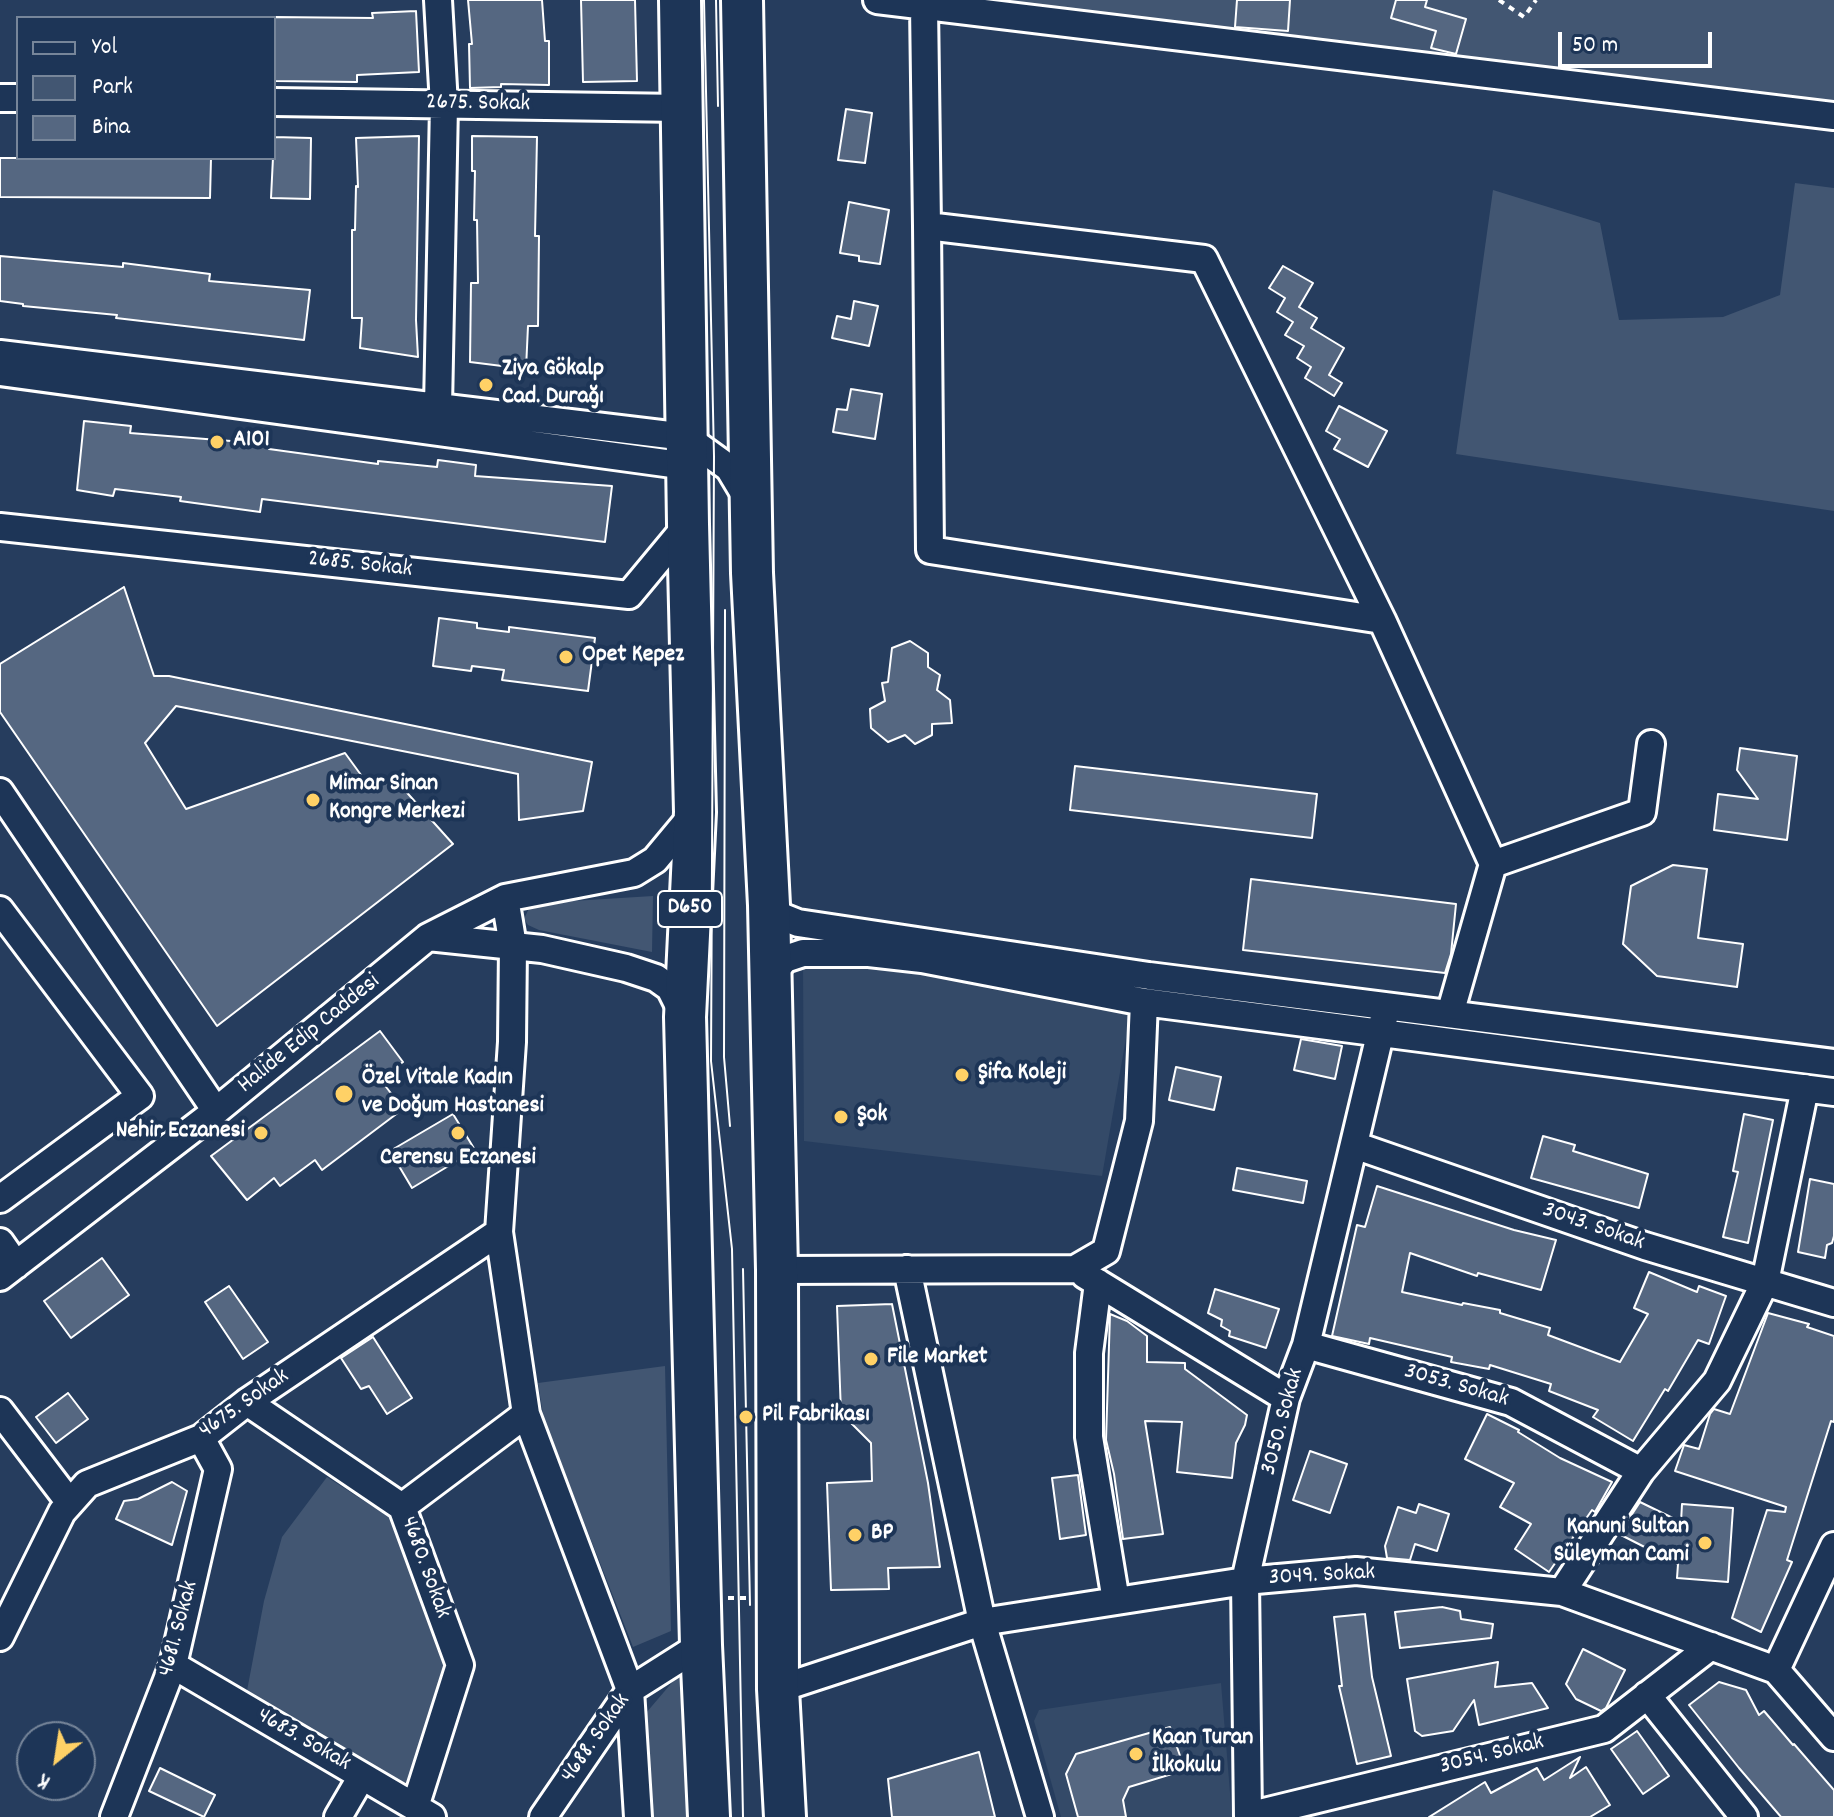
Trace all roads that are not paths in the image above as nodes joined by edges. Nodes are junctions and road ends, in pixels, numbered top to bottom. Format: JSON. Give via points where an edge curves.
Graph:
{"nodes":[{"id":1,"x":438,"y":0,"type":"edge"},
{"id":2,"x":680,"y":0,"type":"edge"},
{"id":3,"x":742,"y":0,"type":"edge"},
{"id":4,"x":877,"y":0,"type":"edge"},
{"id":5,"x":924,"y":6,"type":"junction"},
{"id":6,"x":276,"y":102,"type":"edge"},
{"id":7,"x":444,"y":105,"type":"junction"},
{"id":8,"x":682,"y":108,"type":"junction"},
{"id":9,"x":1834,"y":116,"type":"edge"},
{"id":10,"x":927,"y":226,"type":"junction"},
{"id":11,"x":0,"y":354,"type":"edge"},
{"id":12,"x":0,"y":372,"type":"edge"},
{"id":13,"x":438,"y":407,"type":"junction"},
{"id":14,"x":687,"y":452,"type":"junction"},
{"id":15,"x":751,"y":505,"type":"junction"},
{"id":16,"x":688,"y":524,"type":"junction"},
{"id":17,"x":0,"y":527,"type":"edge"},
{"id":18,"x":1382,"y":620,"type":"junction"},
{"id":19,"x":1651,"y":744,"type":"dead end"},
{"id":20,"x":0,"y":792,"type":"edge"},
{"id":21,"x":695,"y":812,"type":"junction"},
{"id":22,"x":1493,"y":864,"type":"junction"},
{"id":23,"x":505,"y":898,"type":"junction"},
{"id":24,"x":769,"y":905,"type":"junction"},
{"id":25,"x":0,"y":910,"type":"edge"},
{"id":26,"x":428,"y":937,"type":"junction"},
{"id":27,"x":869,"y":943,"type":"junction"},
{"id":28,"x":513,"y":946,"type":"junction"},
{"id":29,"x":770,"y":976,"type":"junction"},
{"id":30,"x":1144,"y":1002,"type":"junction"},
{"id":31,"x":1386,"y":1007,"type":"junction"},
{"id":32,"x":1450,"y":1014,"type":"junction"},
{"id":33,"x":685,"y":1017,"type":"junction"},
{"id":34,"x":1381,"y":1034,"type":"junction"},
{"id":35,"x":1834,"y":1063,"type":"edge"},
{"id":36,"x":1805,"y":1088,"type":"junction"},
{"id":37,"x":1834,"y":1092,"type":"edge"},
{"id":38,"x":216,"y":1111,"type":"junction"},
{"id":39,"x":1354,"y":1145,"type":"junction"},
{"id":40,"x":0,"y":1199,"type":"edge"},
{"id":41,"x":499,"y":1232,"type":"junction"},
{"id":42,"x":0,"y":1242,"type":"edge"},
{"id":43,"x":907,"y":1269,"type":"junction"},
{"id":44,"x":1075,"y":1269,"type":"junction"},
{"id":45,"x":777,"y":1270,"type":"junction"},
{"id":46,"x":8,"y":1271,"type":"edge"},
{"id":47,"x":1765,"y":1282,"type":"junction"},
{"id":48,"x":1098,"y":1283,"type":"junction"},
{"id":49,"x":1834,"y":1303,"type":"edge"},
{"id":50,"x":1306,"y":1345,"type":"junction"},
{"id":51,"x":1286,"y":1398,"type":"junction"},
{"id":52,"x":247,"y":1402,"type":"junction"},
{"id":53,"x":0,"y":1411,"type":"edge"},
{"id":54,"x":526,"y":1414,"type":"junction"},
{"id":55,"x":201,"y":1438,"type":"junction"},
{"id":56,"x":1641,"y":1471,"type":"junction"},
{"id":57,"x":70,"y":1503,"type":"junction"},
{"id":58,"x":402,"y":1507,"type":"junction"},
{"id":59,"x":1833,"y":1545,"type":"edge"},
{"id":60,"x":1245,"y":1581,"type":"junction"},
{"id":61,"x":1562,"y":1592,"type":"junction"},
{"id":62,"x":1116,"y":1601,"type":"junction"},
{"id":63,"x":982,"y":1622,"type":"junction"},
{"id":64,"x":1,"y":1632,"type":"edge"},
{"id":65,"x":701,"y":1645,"type":"junction"},
{"id":66,"x":1711,"y":1646,"type":"junction"},
{"id":67,"x":173,"y":1665,"type":"junction"},
{"id":68,"x":1776,"y":1670,"type":"junction"},
{"id":69,"x":778,"y":1689,"type":"junction"},
{"id":70,"x":630,"y":1690,"type":"junction"},
{"id":71,"x":1647,"y":1695,"type":"junction"},
{"id":72,"x":1834,"y":1737,"type":"edge"},
{"id":73,"x":362,"y":1776,"type":"junction"},
{"id":74,"x":424,"y":1812,"type":"edge"},
{"id":75,"x":1248,"y":1816,"type":"edge"},
{"id":76,"x":114,"y":1817,"type":"edge"},
{"id":77,"x":338,"y":1817,"type":"edge"},
{"id":78,"x":543,"y":1817,"type":"edge"},
{"id":79,"x":638,"y":1817,"type":"edge"},
{"id":80,"x":709,"y":1817,"type":"edge"},
{"id":81,"x":785,"y":1817,"type":"edge"},
{"id":82,"x":1040,"y":1817,"type":"edge"},
{"id":83,"x":1744,"y":1817,"type":"edge"}],
"edges":[{"from":1,"to":7,"type":"street"},
{"from":2,"to":8,"type":"highway","number":"D650"},
{"from":3,"to":15,"type":"highway"},
{"from":4,"to":5,"type":"street"},
{"from":5,"to":9,"type":"street"},
{"from":5,"to":10,"type":"street"},
{"from":6,"to":7,"type":"street","name":"2675. Sokak"},
{"from":7,"to":8,"type":"street","name":"2675. Sokak"},
{"from":7,"to":13,"type":"street"},
{"from":8,"to":14,"type":"highway","number":"D650"},
{"from":10,"to":18,"type":"street","via":[[1204,259]]},
{"from":10,"to":18,"type":"street","via":[[930,550]]},
{"from":11,"to":13,"type":"street"},
{"from":12,"to":14,"type":"street"},
{"from":13,"to":14,"type":"street"},
{"from":14,"to":15,"type":"street","via":[[729,468]]},
{"from":14,"to":16,"type":"highway","number":"D650"},
{"from":15,"to":24,"type":"highway"},
{"from":16,"to":17,"type":"street","name":"2685. Sokak","via":[[629,595]]},
{"from":16,"to":21,"type":"highway","number":"D650"},
{"from":18,"to":22,"type":"street"},
{"from":19,"to":22,"type":"street","via":[[1642,812]]},
{"from":20,"to":38,"type":"street"},
{"from":21,"to":23,"type":"street","name":"Halide Edip Caddesi","via":[[655,860],[634,873]]},
{"from":21,"to":33,"type":"highway","number":"D650"},
{"from":22,"to":32,"type":"street"},
{"from":23,"to":26,"type":"street","name":"Halide Edip Caddesi"},
{"from":23,"to":28,"type":"street"},
{"from":24,"to":27,"type":"street","via":[[798,923]]},
{"from":24,"to":29,"type":"highway"},
{"from":25,"to":40,"type":"street","via":[[140,1096]]},
{"from":26,"to":28,"type":"street"},
{"from":26,"to":38,"type":"street","name":"Halide Edip Caddesi"},
{"from":27,"to":29,"type":"street","via":[[785,959]]},
{"from":27,"to":30,"type":"street","via":[[922,959]]},
{"from":27,"to":31,"type":"street","via":[[924,940]]},
{"from":28,"to":33,"type":"street","via":[[656,978],[670,988]]},
{"from":28,"to":41,"type":"street"},
{"from":29,"to":45,"type":"highway"},
{"from":30,"to":34,"type":"street"},
{"from":30,"to":44,"type":"street","via":[[1139,1121],[1106,1251]]},
{"from":31,"to":32,"type":"street"},
{"from":31,"to":34,"type":"street","name":"3050. Sokak"},
{"from":32,"to":35,"type":"street"},
{"from":33,"to":65,"type":"highway","number":"D650"},
{"from":34,"to":36,"type":"street"},
{"from":34,"to":39,"type":"street","name":"3050. Sokak"},
{"from":36,"to":37,"type":"street"},
{"from":36,"to":47,"type":"street"},
{"from":38,"to":46,"type":"street","name":"Halide Edip Caddesi"},
{"from":39,"to":47,"type":"street","name":"3043. Sokak"},
{"from":39,"to":50,"type":"street","name":"3050. Sokak"},
{"from":41,"to":52,"type":"street","name":"4675. Sokak"},
{"from":41,"to":54,"type":"street"},
{"from":42,"to":46,"type":"street"},
{"from":43,"to":44,"type":"street"},
{"from":43,"to":45,"type":"street"},
{"from":43,"to":63,"type":"street"},
{"from":44,"to":48,"type":"street"},
{"from":45,"to":69,"type":"highway"},
{"from":47,"to":49,"type":"street","name":"3043. Sokak"},
{"from":47,"to":56,"type":"street","via":[[1717,1381]]},
{"from":48,"to":51,"type":"street"},
{"from":48,"to":62,"type":"street","via":[[1089,1353],[1089,1437]]},
{"from":50,"to":51,"type":"street","name":"3050. Sokak"},
{"from":50,"to":56,"type":"street","name":"3053. Sokak","via":[[1511,1402]]},
{"from":51,"to":60,"type":"street","name":"3050. Sokak"},
{"from":52,"to":55,"type":"street","name":"4675. Sokak"},
{"from":52,"to":58,"type":"street","name":"4680. Sokak"},
{"from":53,"to":57,"type":"street"},
{"from":54,"to":58,"type":"street"},
{"from":54,"to":70,"type":"street"},
{"from":55,"to":57,"type":"street","name":"4675. Sokak","via":[[87,1484]]},
{"from":55,"to":67,"type":"street","name":"4681. Sokak","via":[[218,1469]]},
{"from":56,"to":61,"type":"street"},
{"from":57,"to":64,"type":"street","name":"4675. Sokak"},
{"from":58,"to":74,"type":"street","name":"4680. Sokak","via":[[460,1665]]},
{"from":59,"to":68,"type":"street"},
{"from":60,"to":61,"type":"street","name":"3049. Sokak","via":[[1356,1571]]},
{"from":60,"to":62,"type":"street","name":"3049. Sokak"},
{"from":60,"to":75,"type":"street","name":"3050. Sokak"},
{"from":61,"to":66,"type":"street","name":"3049. Sokak"},
{"from":62,"to":63,"type":"street","name":"3049. Sokak"},
{"from":63,"to":69,"type":"street","name":"3049. Sokak"},
{"from":63,"to":82,"type":"street"},
{"from":65,"to":70,"type":"street","name":"4688. Sokak"},
{"from":65,"to":80,"type":"highway","number":"D650"},
{"from":66,"to":68,"type":"street","name":"3049. Sokak"},
{"from":66,"to":71,"type":"street","name":"3054. Sokak"},
{"from":67,"to":73,"type":"street","name":"4683. Sokak"},
{"from":67,"to":76,"type":"street","name":"4681. Sokak"},
{"from":68,"to":72,"type":"street","name":"3049. Sokak"},
{"from":69,"to":81,"type":"highway"},
{"from":70,"to":78,"type":"street","name":"4688. Sokak"},
{"from":70,"to":79,"type":"street"},
{"from":71,"to":75,"type":"street","name":"3054. Sokak","via":[[1604,1729]]},
{"from":71,"to":83,"type":"street"},
{"from":73,"to":74,"type":"street","name":"4683. Sokak"},
{"from":73,"to":77,"type":"street"}]}
